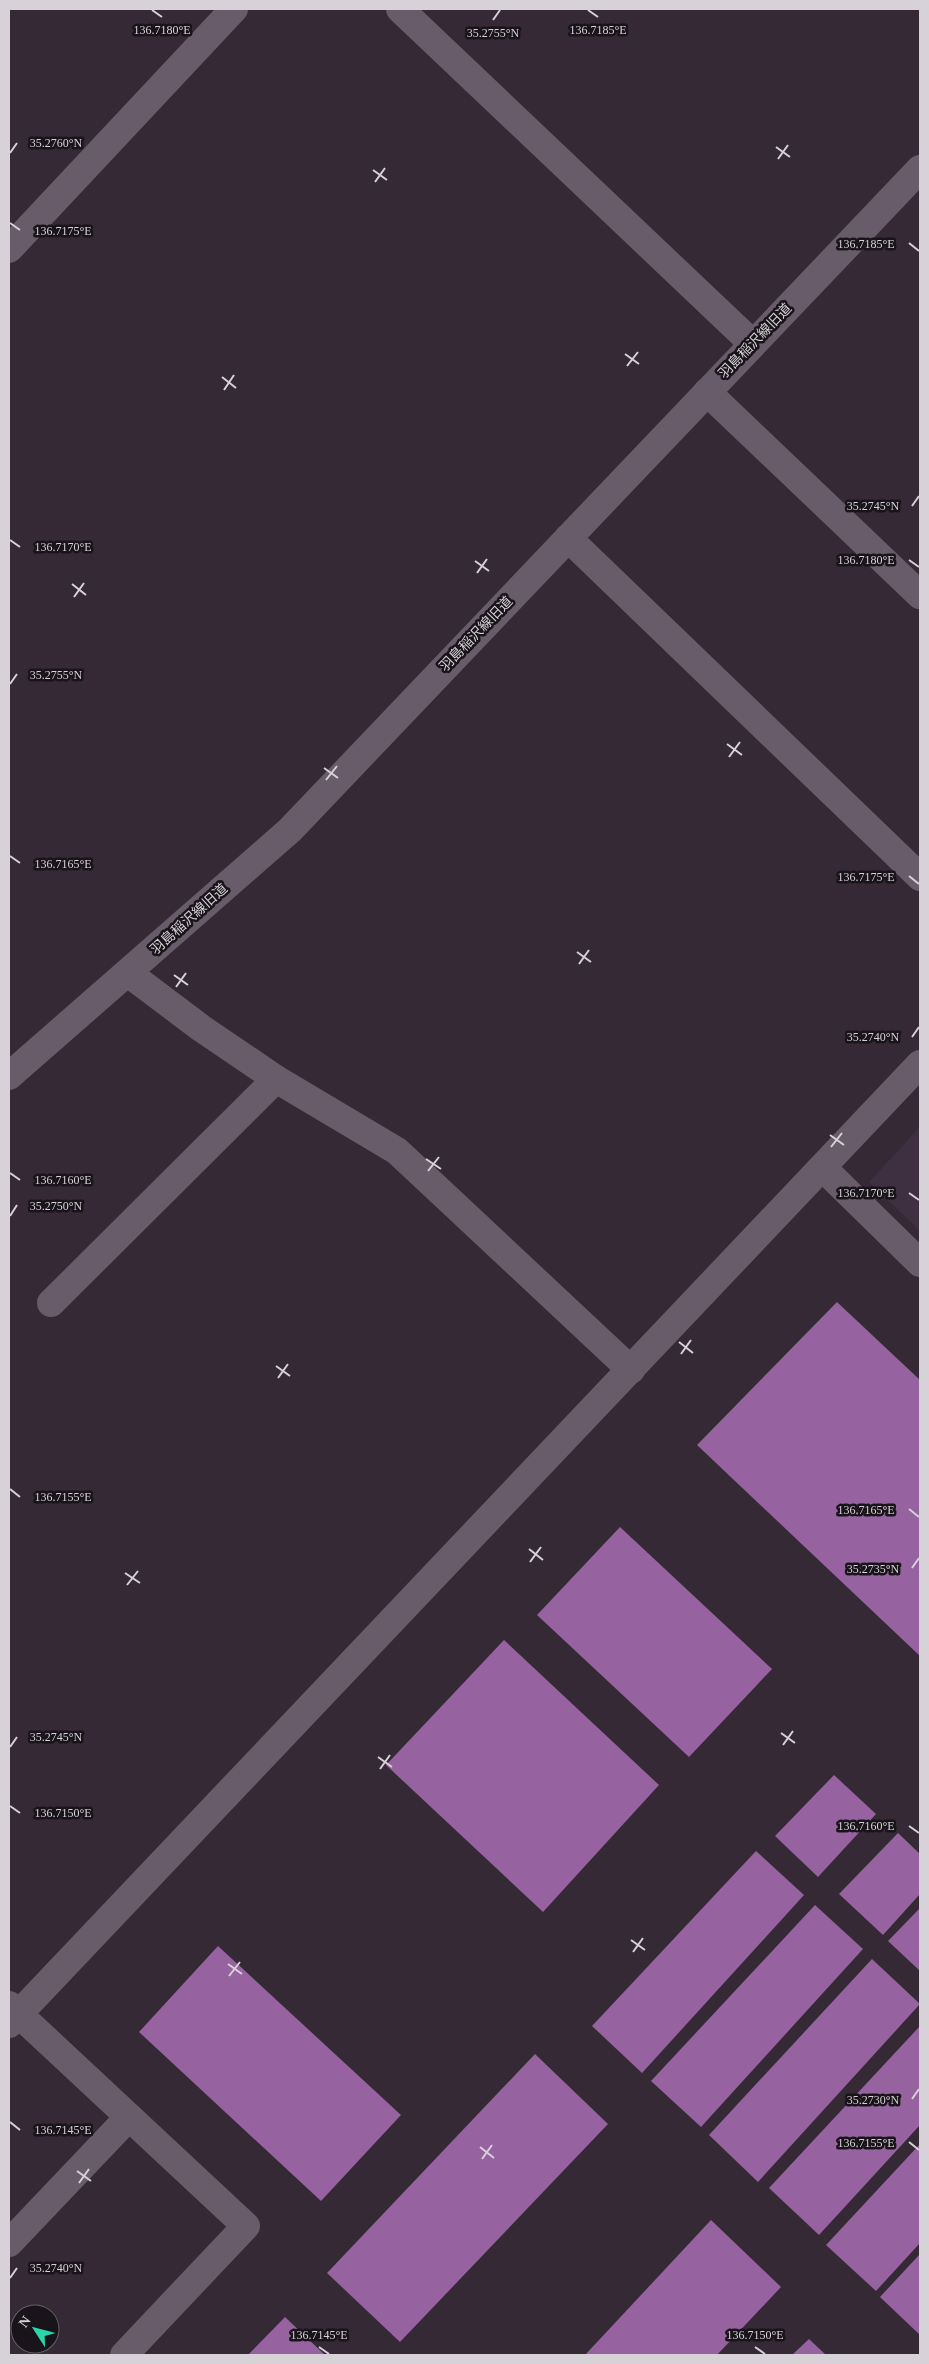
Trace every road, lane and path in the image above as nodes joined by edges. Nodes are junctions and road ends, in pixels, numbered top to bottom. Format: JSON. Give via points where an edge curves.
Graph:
{"nodes":[{"id":1,"x":234,"y":9,"type":"edge"},
{"id":2,"x":400,"y":9,"type":"edge"},
{"id":3,"x":920,"y":169,"type":"edge"},
{"id":4,"x":9,"y":249,"type":"edge"},
{"id":5,"x":753,"y":344,"type":"junction"},
{"id":6,"x":707,"y":392,"type":"junction"},
{"id":7,"x":568,"y":538,"type":"junction"},
{"id":8,"x":920,"y":595,"type":"edge"},
{"id":9,"x":920,"y":877,"type":"edge"},
{"id":10,"x":128,"y":973,"type":"junction"},
{"id":11,"x":920,"y":1064,"type":"edge"},
{"id":12,"x":9,"y":1076,"type":"edge"},
{"id":13,"x":276,"y":1079,"type":"junction"},
{"id":14,"x":823,"y":1168,"type":"junction"},
{"id":15,"x":920,"y":1263,"type":"edge"},
{"id":16,"x":51,"y":1303,"type":"dead end"},
{"id":17,"x":630,"y":1370,"type":"junction"},
{"id":18,"x":12,"y":2014,"type":"edge"},
{"id":19,"x":129,"y":2117,"type":"junction"},
{"id":20,"x":9,"y":2243,"type":"edge"},
{"id":21,"x":124,"y":2355,"type":"edge"}],
"edges":[{"from":1,"to":4,"type":"street"},
{"from":2,"to":5,"type":"street"},
{"from":3,"to":5,"type":"street","name":"羽島稲沢線旧道"},
{"from":5,"to":6,"type":"street","name":"羽島稲沢線旧道"},
{"from":6,"to":7,"type":"street","name":"羽島稲沢線旧道"},
{"from":6,"to":8,"type":"street"},
{"from":7,"to":9,"type":"street"},
{"from":7,"to":10,"type":"street","name":"羽島稲沢線旧道","via":[[290,830]]},
{"from":10,"to":12,"type":"street","name":"羽島稲沢線旧道"},
{"from":10,"to":13,"type":"street"},
{"from":11,"to":14,"type":"street"},
{"from":13,"to":16,"type":"street"},
{"from":13,"to":17,"type":"street","via":[[397,1150]]},
{"from":14,"to":15,"type":"street"},
{"from":14,"to":17,"type":"street"},
{"from":17,"to":18,"type":"street"},
{"from":18,"to":19,"type":"street"},
{"from":19,"to":20,"type":"street"},
{"from":19,"to":21,"type":"street","via":[[246,2226]]}]}
